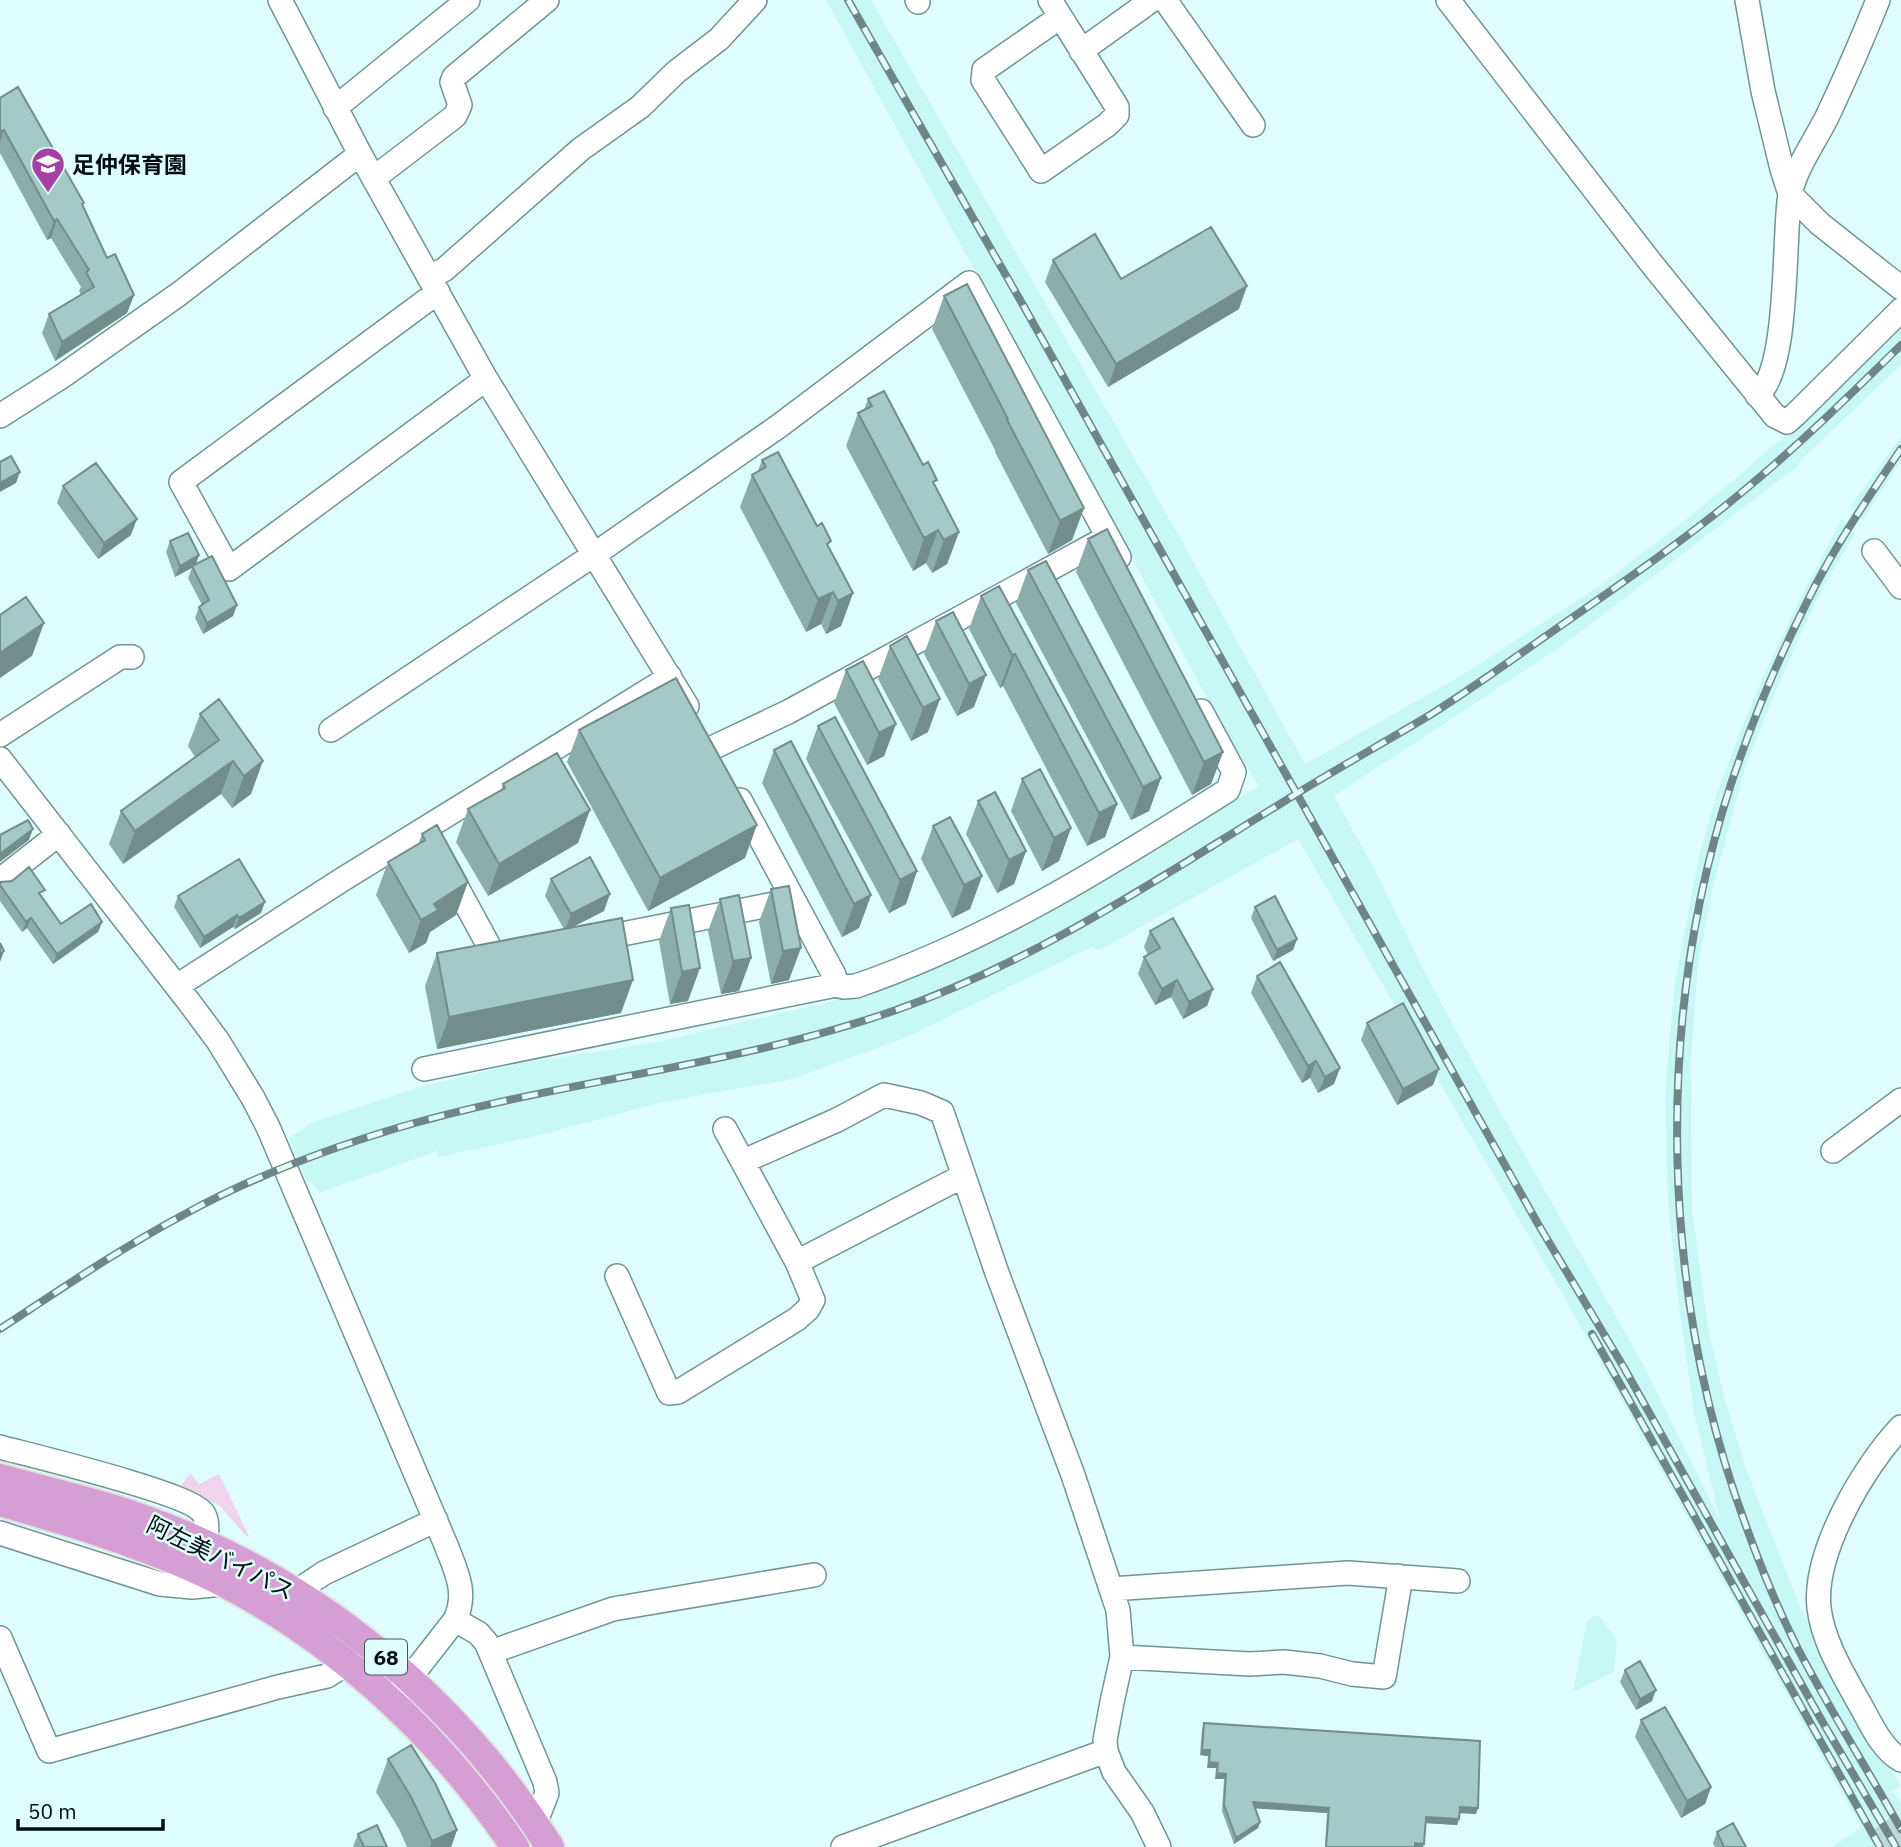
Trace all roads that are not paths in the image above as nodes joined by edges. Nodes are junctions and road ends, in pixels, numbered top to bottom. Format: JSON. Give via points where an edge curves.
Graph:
{"nodes":[{"id":1,"x":280,"y":0,"type":"edge"},
{"id":2,"x":468,"y":0,"type":"edge"},
{"id":3,"x":547,"y":0,"type":"edge"},
{"id":4,"x":755,"y":0,"type":"edge"},
{"id":5,"x":1152,"y":0,"type":"edge"},
{"id":6,"x":1165,"y":0,"type":"edge"},
{"id":7,"x":1448,"y":0,"type":"edge"},
{"id":8,"x":1747,"y":0,"type":"edge"},
{"id":9,"x":1878,"y":0,"type":"edge"},
{"id":10,"x":1055,"y":8,"type":"edge"},
{"id":11,"x":1081,"y":51,"type":"junction"},
{"id":12,"x":335,"y":108,"type":"junction"},
{"id":13,"x":1253,"y":125,"type":"dead end"},
{"id":14,"x":360,"y":155,"type":"junction"},
{"id":15,"x":374,"y":178,"type":"junction"},
{"id":16,"x":1790,"y":194,"type":"junction"},
{"id":17,"x":434,"y":284,"type":"junction"},
{"id":18,"x":1901,"y":288,"type":"edge"},
{"id":19,"x":1901,"y":310,"type":"edge"},
{"id":20,"x":486,"y":379,"type":"junction"},
{"id":21,"x":1757,"y":395,"type":"junction"},
{"id":22,"x":0,"y":416,"type":"edge"},
{"id":23,"x":1108,"y":537,"type":"junction"},
{"id":24,"x":1874,"y":551,"type":"dead end"},
{"id":25,"x":595,"y":554,"type":"junction"},
{"id":26,"x":1126,"y":571,"type":"edge"},
{"id":27,"x":1901,"y":587,"type":"edge"},
{"id":28,"x":132,"y":657,"type":"dead end"},
{"id":29,"x":670,"y":677,"type":"junction"},
{"id":30,"x":1188,"y":687,"type":"edge"},
{"id":31,"x":331,"y":730,"type":"dead end"},
{"id":32,"x":0,"y":735,"type":"edge"},
{"id":33,"x":712,"y":748,"type":"junction"},
{"id":34,"x":0,"y":759,"type":"edge"},
{"id":35,"x":425,"y":829,"type":"junction"},
{"id":36,"x":59,"y":834,"type":"junction"},
{"id":37,"x":0,"y":880,"type":"edge"},
{"id":38,"x":792,"y":897,"type":"junction"},
{"id":39,"x":576,"y":943,"type":"edge"},
{"id":40,"x":536,"y":951,"type":"edge"},
{"id":41,"x":836,"y":985,"type":"junction"},
{"id":42,"x":177,"y":986,"type":"junction"},
{"id":43,"x":424,"y":1069,"type":"dead end"},
{"id":44,"x":1901,"y":1100,"type":"edge"},
{"id":45,"x":725,"y":1129,"type":"dead end"},
{"id":46,"x":1833,"y":1151,"type":"dead end"},
{"id":47,"x":744,"y":1161,"type":"junction"},
{"id":48,"x":963,"y":1176,"type":"junction"},
{"id":49,"x":797,"y":1262,"type":"junction"},
{"id":50,"x":617,"y":1276,"type":"dead end"},
{"id":51,"x":1901,"y":1427,"type":"edge"},
{"id":52,"x":0,"y":1447,"type":"edge"},
{"id":53,"x":0,"y":1478,"type":"edge"},
{"id":54,"x":0,"y":1502,"type":"edge"},
{"id":55,"x":436,"y":1520,"type":"junction"},
{"id":56,"x":0,"y":1533,"type":"edge"},
{"id":57,"x":206,"y":1545,"type":"junction"},
{"id":58,"x":814,"y":1576,"type":"dead end"},
{"id":59,"x":1398,"y":1576,"type":"junction"},
{"id":60,"x":1458,"y":1581,"type":"dead end"},
{"id":61,"x":223,"y":1584,"type":"junction"},
{"id":62,"x":1111,"y":1590,"type":"junction"},
{"id":63,"x":301,"y":1595,"type":"junction"},
{"id":64,"x":456,"y":1620,"type":"junction"},
{"id":65,"x":0,"y":1638,"type":"edge"},
{"id":66,"x":491,"y":1652,"type":"junction"},
{"id":67,"x":1122,"y":1657,"type":"junction"},
{"id":68,"x":346,"y":1664,"type":"junction"},
{"id":69,"x":410,"y":1678,"type":"junction"},
{"id":70,"x":392,"y":1702,"type":"junction"},
{"id":71,"x":1106,"y":1751,"type":"junction"},
{"id":72,"x":1901,"y":1760,"type":"edge"},
{"id":73,"x":543,"y":1835,"type":"edge"},
{"id":74,"x":515,"y":1847,"type":"edge"},
{"id":75,"x":843,"y":1847,"type":"edge"},
{"id":76,"x":1160,"y":1847,"type":"edge"}],
"edges":[{"from":1,"to":12,"type":"street"},
{"from":2,"to":12,"type":"street"},
{"from":3,"to":15,"type":"street","via":[[454,77],[460,105],[455,116]]},
{"from":4,"to":17,"type":"street","via":[[719,39],[640,107],[581,149]]},
{"from":5,"to":11,"type":"street"},
{"from":6,"to":13,"type":"street"},
{"from":7,"to":21,"type":"street"},
{"from":8,"to":16,"type":"street","via":[[1763,91]]},
{"from":9,"to":16,"type":"street"},
{"from":10,"to":11,"type":"street"},
{"from":10,"to":11,"type":"street","via":[[984,70],[983,80],[1041,171],[1116,116],[1117,107]]},
{"from":12,"to":14,"type":"street"},
{"from":14,"to":15,"type":"street"},
{"from":14,"to":22,"type":"street","via":[[179,294]]},
{"from":15,"to":17,"type":"street"},
{"from":16,"to":18,"type":"street","via":[[1820,224]]},
{"from":16,"to":21,"type":"street","via":[[1779,330],[1770,378]]},
{"from":17,"to":20,"type":"street"},
{"from":17,"to":20,"type":"street","via":[[181,482],[229,569]]},
{"from":19,"to":21,"type":"street","via":[[1787,422],[1774,416]]},
{"from":20,"to":25,"type":"street"},
{"from":23,"to":25,"type":"street","via":[[969,283],[779,426]]},
{"from":23,"to":26,"type":"street"},
{"from":23,"to":33,"type":"street","via":[[788,712]]},
{"from":24,"to":27,"type":"street"},
{"from":25,"to":29,"type":"street"},
{"from":25,"to":31,"type":"street"},
{"from":28,"to":32,"type":"street","via":[[120,657]]},
{"from":29,"to":33,"type":"street"},
{"from":29,"to":35,"type":"street"},
{"from":30,"to":41,"type":"street","via":[[1234,772],[1228,790],[1045,902],[931,958],[856,986]]},
{"from":33,"to":38,"type":"street"},
{"from":34,"to":36,"type":"street"},
{"from":35,"to":40,"type":"street","via":[[496,959]]},
{"from":35,"to":42,"type":"street"},
{"from":36,"to":37,"type":"street"},
{"from":36,"to":42,"type":"street"},
{"from":38,"to":39,"type":"street"},
{"from":38,"to":41,"type":"street"},
{"from":41,"to":43,"type":"street"},
{"from":42,"to":55,"type":"street","via":[[232,1062],[268,1127]]},
{"from":44,"to":46,"type":"street"},
{"from":45,"to":47,"type":"street"},
{"from":47,"to":48,"type":"street","via":[[884,1096],[942,1112]]},
{"from":47,"to":49,"type":"street"},
{"from":48,"to":49,"type":"street"},
{"from":48,"to":62,"type":"street"},
{"from":49,"to":50,"type":"street","via":[[813,1300],[808,1309],[678,1392],[669,1393]]},
{"from":51,"to":72,"type":"street","via":[[1852,1494],[1824,1563],[1818,1596],[1827,1640],[1848,1683],[1881,1741]]},
{"from":52,"to":57,"type":"street","via":[[162,1492],[194,1506],[206,1517]]},
{"from":53,"to":57,"type":"main road","name":"阿左美バイパス","number":"68","via":[[137,1516]]},
{"from":54,"to":61,"type":"main road","name":"阿左美バイパス","number":"68","via":[[154,1552]]},
{"from":55,"to":63,"type":"street","via":[[324,1573],[306,1585]]},
{"from":55,"to":64,"type":"street","via":[[460,1581],[461,1606]]},
{"from":56,"to":61,"type":"street","via":[[160,1584]]},
{"from":57,"to":63,"type":"main road","name":"阿左美バイパス","number":"68"},
{"from":58,"to":66,"type":"street","via":[[613,1609]]},
{"from":59,"to":60,"type":"street"},
{"from":59,"to":62,"type":"street","via":[[1348,1573]]},
{"from":59,"to":67,"type":"street","via":[[1384,1677],[1284,1662]]},
{"from":61,"to":68,"type":"main road","name":"阿左美バイパス","number":"68","via":[[289,1621]]},
{"from":62,"to":67,"type":"street","via":[[1118,1611]]},
{"from":63,"to":69,"type":"main road","name":"阿左美バイパス","number":"68"},
{"from":64,"to":66,"type":"street","via":[[478,1633]]},
{"from":64,"to":69,"type":"street"},
{"from":65,"to":68,"type":"street","via":[[49,1751],[327,1676]]},
{"from":66,"to":73,"type":"street","via":[[545,1782]]},
{"from":67,"to":71,"type":"street"},
{"from":68,"to":70,"type":"main road","name":"阿左美バイパス","number":"68"},
{"from":69,"to":70,"type":"street"},
{"from":69,"to":73,"type":"main road","name":"阿左美バイパス","number":"68","via":[[478,1747]]},
{"from":70,"to":74,"type":"main road","name":"阿左美バイパス","number":"68","via":[[452,1763]]},
{"from":71,"to":75,"type":"street"},
{"from":71,"to":76,"type":"street"}]}
